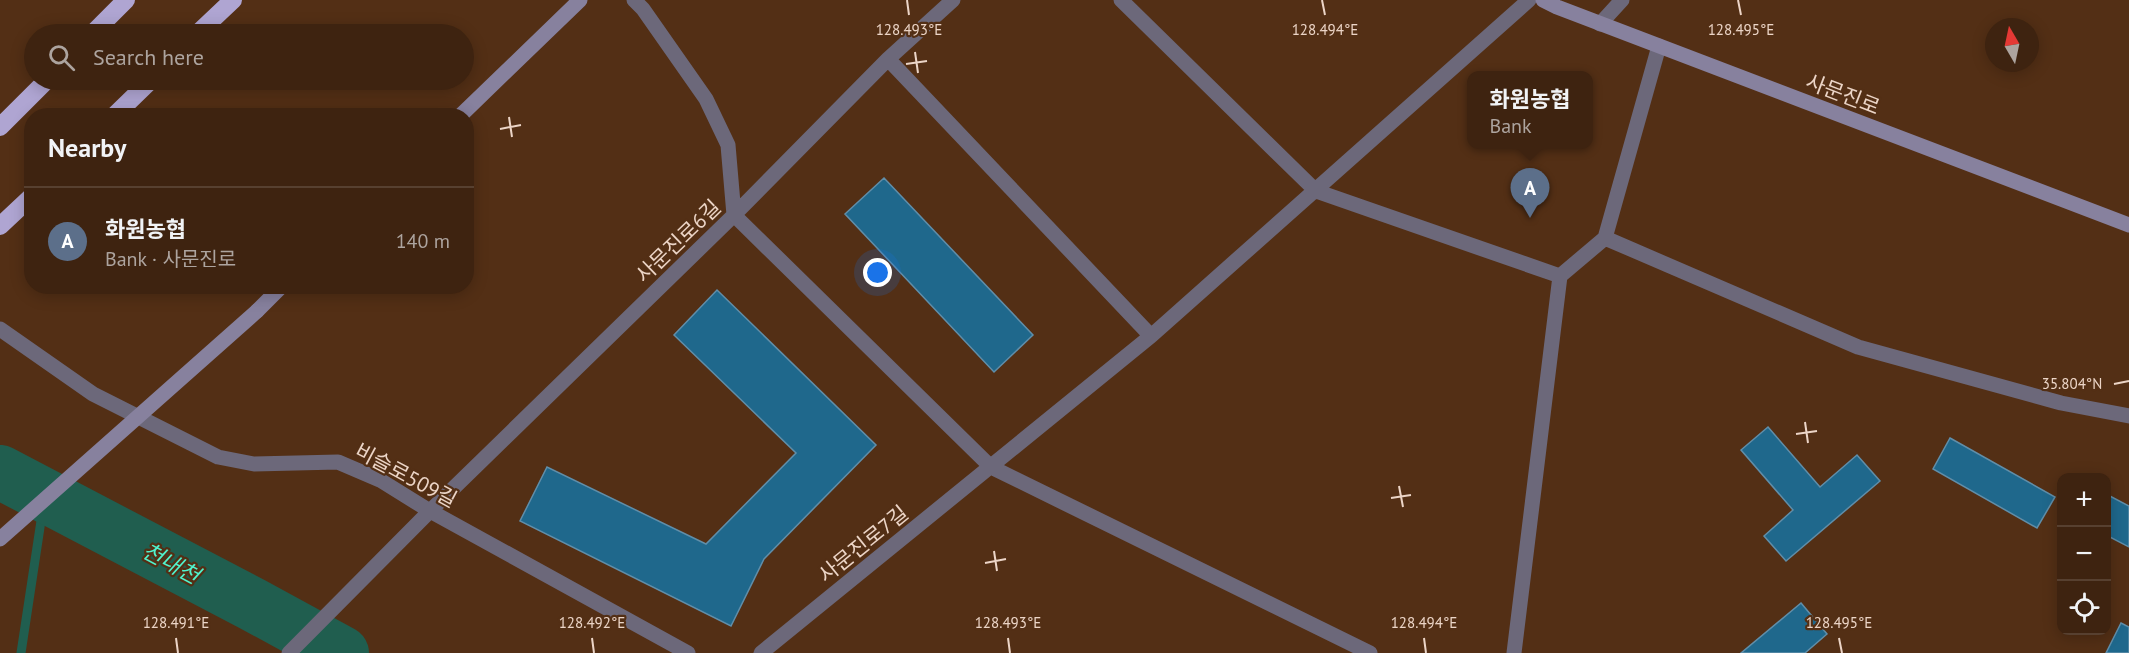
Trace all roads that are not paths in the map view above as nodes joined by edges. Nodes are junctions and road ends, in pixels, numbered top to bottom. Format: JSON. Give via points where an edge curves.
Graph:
{"nodes":[{"id":1,"x":126,"y":0,"type":"edge"},
{"id":2,"x":232,"y":0,"type":"edge"},
{"id":3,"x":580,"y":0,"type":"edge"},
{"id":4,"x":634,"y":0,"type":"edge"},
{"id":5,"x":953,"y":0,"type":"edge"},
{"id":6,"x":1121,"y":0,"type":"edge"},
{"id":7,"x":1529,"y":0,"type":"edge"},
{"id":8,"x":1543,"y":0,"type":"edge"},
{"id":9,"x":1622,"y":0,"type":"edge"},
{"id":10,"x":102,"y":24,"type":"edge"},
{"id":11,"x":207,"y":24,"type":"edge"},
{"id":12,"x":1600,"y":24,"type":"junction"},
{"id":13,"x":1659,"y":46,"type":"junction"},
{"id":14,"x":888,"y":59,"type":"junction"},
{"id":15,"x":37,"y":90,"type":"edge"},
{"id":16,"x":141,"y":90,"type":"edge"},
{"id":17,"x":122,"y":108,"type":"edge"},
{"id":18,"x":468,"y":108,"type":"edge"},
{"id":19,"x":0,"y":127,"type":"edge"},
{"id":20,"x":1316,"y":190,"type":"junction"},
{"id":21,"x":24,"y":204,"type":"edge"},
{"id":22,"x":734,"y":215,"type":"junction"},
{"id":23,"x":2129,"y":225,"type":"edge"},
{"id":24,"x":0,"y":226,"type":"edge"},
{"id":25,"x":1605,"y":238,"type":"junction"},
{"id":26,"x":1560,"y":276,"type":"junction"},
{"id":27,"x":274,"y":294,"type":"edge"},
{"id":28,"x":0,"y":329,"type":"edge"},
{"id":29,"x":1151,"y":336,"type":"junction"},
{"id":30,"x":2129,"y":416,"type":"edge"},
{"id":31,"x":991,"y":467,"type":"junction"},
{"id":32,"x":430,"y":511,"type":"junction"},
{"id":33,"x":0,"y":539,"type":"edge"},
{"id":34,"x":289,"y":653,"type":"edge"},
{"id":35,"x":688,"y":653,"type":"edge"},
{"id":36,"x":761,"y":653,"type":"edge"},
{"id":37,"x":1370,"y":653,"type":"edge"},
{"id":38,"x":1514,"y":653,"type":"edge"}],
"edges":[{"from":1,"to":10,"type":"highway"},
{"from":2,"to":11,"type":"highway"},
{"from":3,"to":18,"type":"street"},
{"from":4,"to":22,"type":"street","via":[[706,99],[728,145]]},
{"from":5,"to":14,"type":"street","name":"사문진로6길"},
{"from":6,"to":20,"type":"street"},
{"from":7,"to":20,"type":"street","name":"사문진로7길"},
{"from":8,"to":12,"type":"street","name":"사문진로"},
{"from":9,"to":12,"type":"street"},
{"from":12,"to":13,"type":"street","name":"사문진로"},
{"from":13,"to":23,"type":"street","name":"사문진로"},
{"from":13,"to":25,"type":"street"},
{"from":14,"to":22,"type":"street","name":"사문진로6길"},
{"from":14,"to":29,"type":"street"},
{"from":15,"to":19,"type":"highway"},
{"from":16,"to":17,"type":"highway"},
{"from":20,"to":26,"type":"street"},
{"from":20,"to":29,"type":"street","name":"사문진로7길"},
{"from":21,"to":24,"type":"highway"},
{"from":22,"to":31,"type":"street"},
{"from":22,"to":32,"type":"street","name":"사문진로6길"},
{"from":25,"to":26,"type":"street"},
{"from":25,"to":30,"type":"street","via":[[1858,347],[2061,403]]},
{"from":26,"to":38,"type":"street"},
{"from":27,"to":33,"type":"street","bridge":true},
{"from":28,"to":32,"type":"street","name":"비슬로509길","via":[[93,394],[218,457],[254,464],[338,462],[380,480]]},
{"from":29,"to":31,"type":"street","name":"사문진로7길"},
{"from":31,"to":36,"type":"street","name":"사문진로7길"},
{"from":31,"to":37,"type":"street"},
{"from":32,"to":34,"type":"street","name":"사문진로6길"},
{"from":32,"to":35,"type":"street","name":"비슬로509길"}]}
